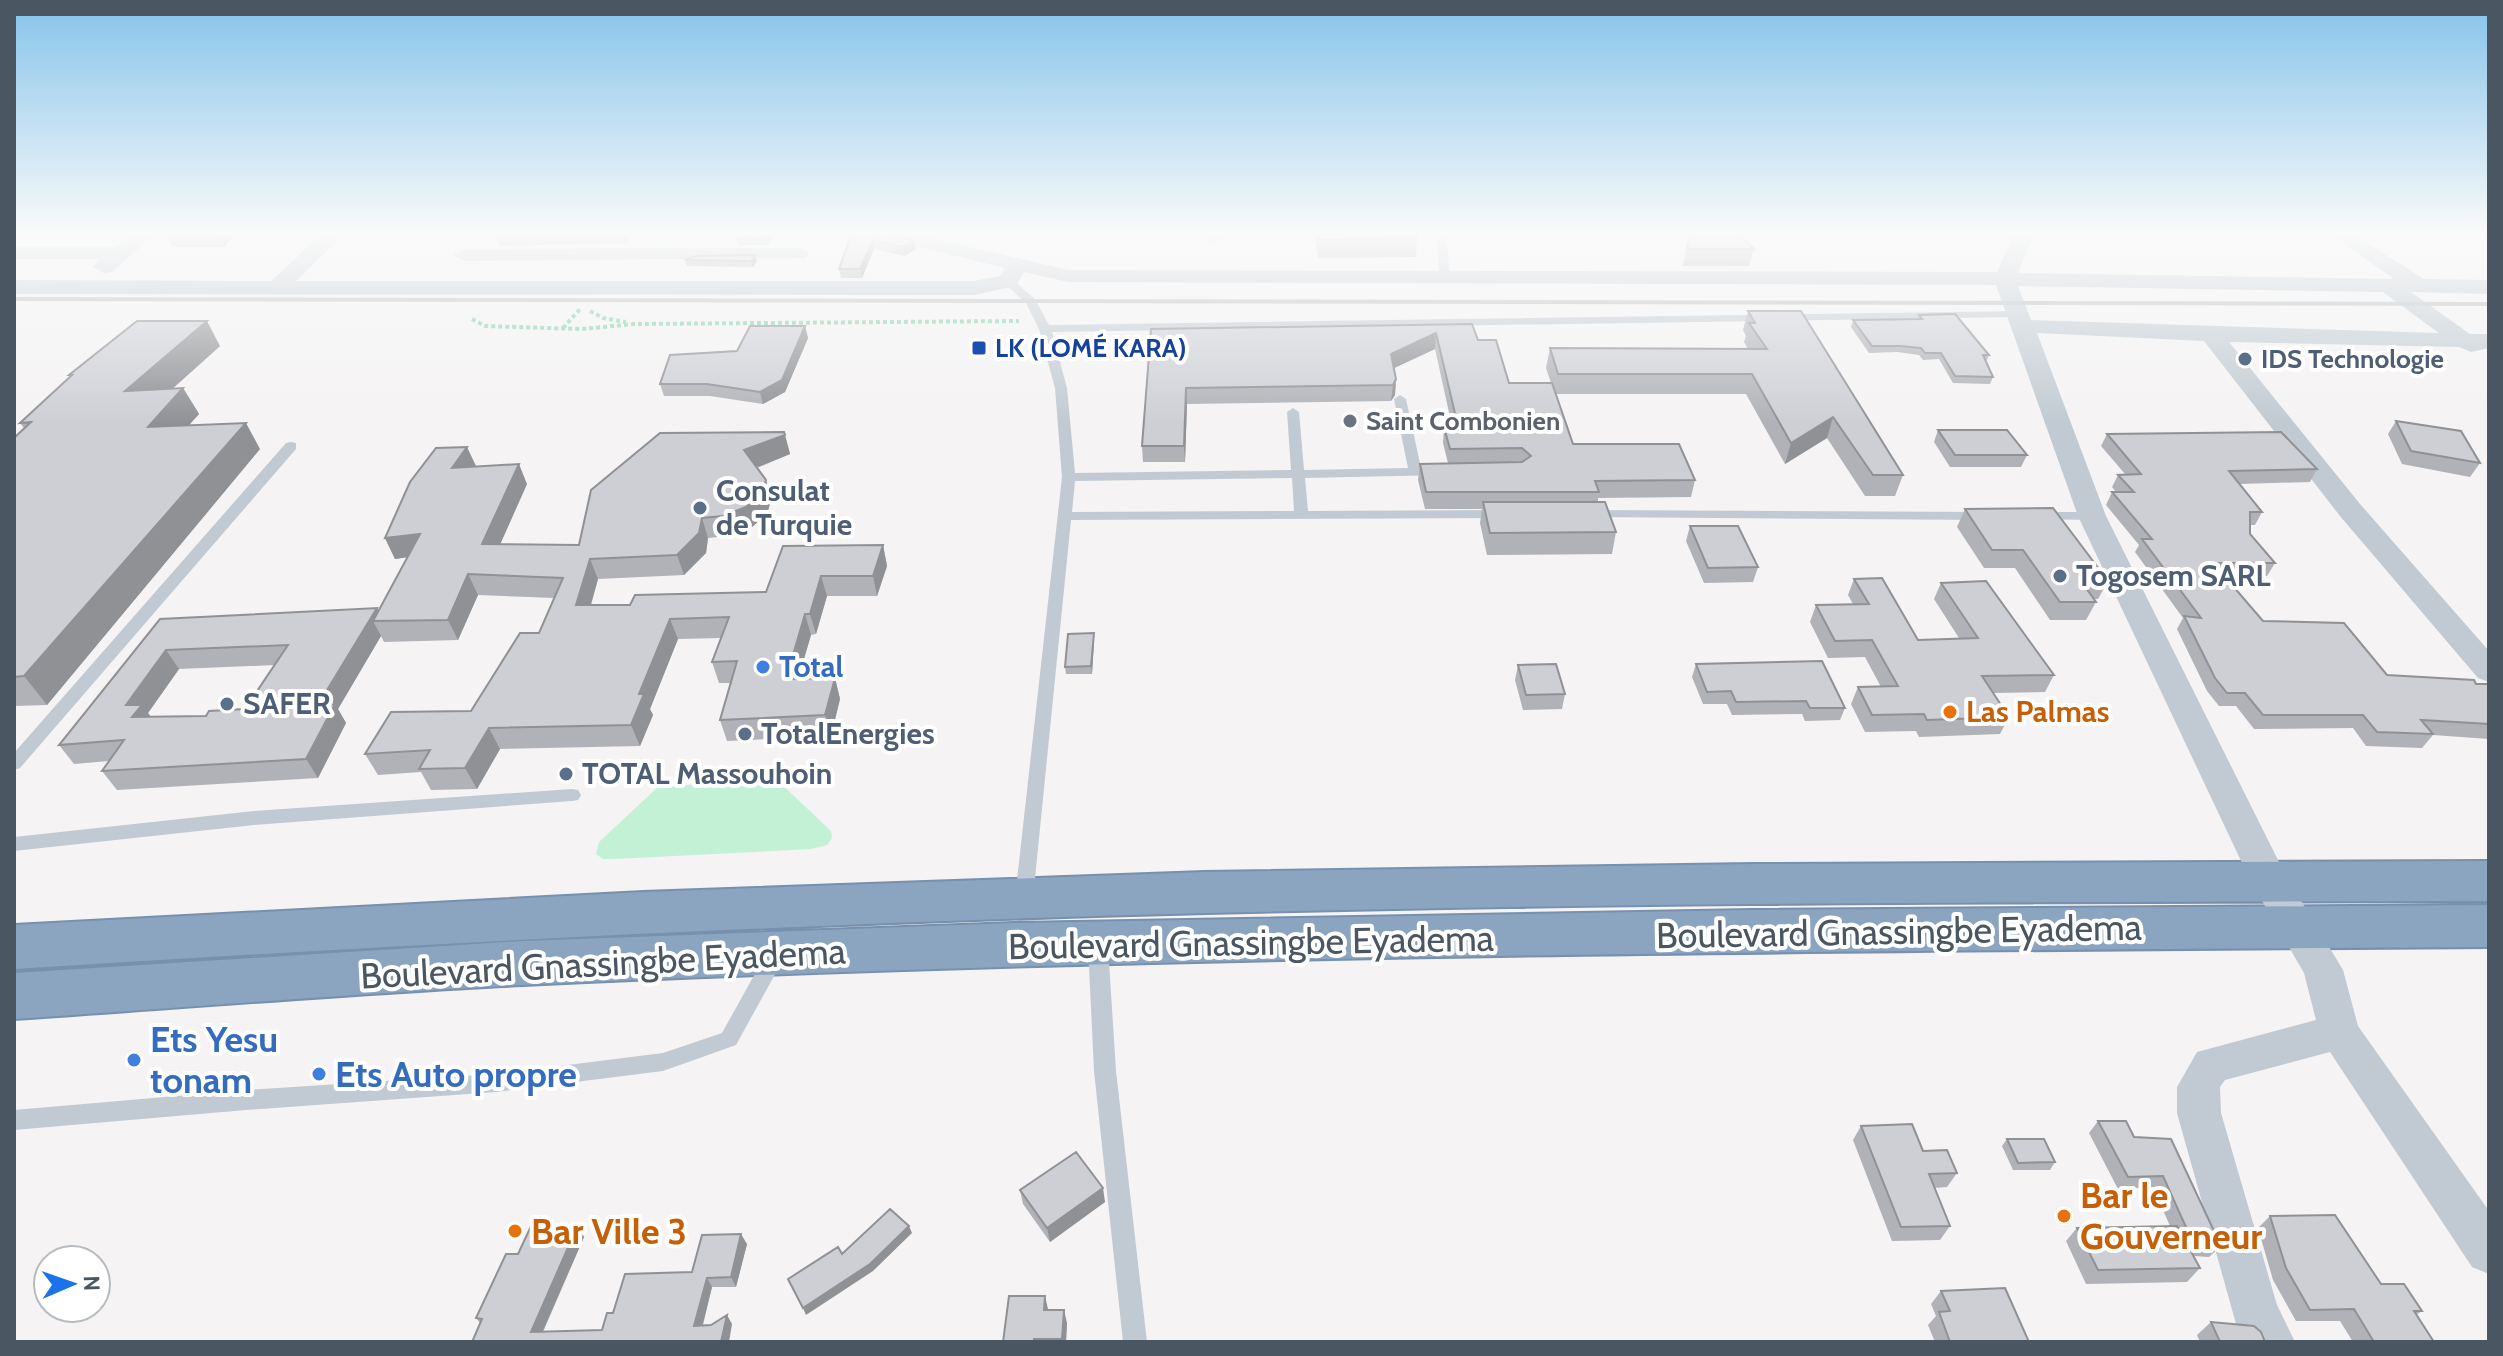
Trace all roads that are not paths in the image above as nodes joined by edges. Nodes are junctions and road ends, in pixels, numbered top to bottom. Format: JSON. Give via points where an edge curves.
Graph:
{"nodes":[{"id":1,"x":1029,"y":298,"type":"edge"},
{"id":2,"x":2012,"y":298,"type":"edge"},
{"id":3,"x":2408,"y":298,"type":"edge"},
{"id":4,"x":2019,"y":320,"type":"junction"},
{"id":5,"x":1042,"y":325,"type":"junction"},
{"id":6,"x":2211,"y":334,"type":"junction"},
{"id":7,"x":2478,"y":341,"type":"edge"},
{"id":8,"x":2489,"y":360,"type":"edge"},
{"id":9,"x":1400,"y":399,"type":"dead end"},
{"id":10,"x":1293,"y":412,"type":"dead end"},
{"id":11,"x":291,"y":446,"type":"dead end"},
{"id":12,"x":1415,"y":472,"type":"junction"},
{"id":13,"x":1460,"y":472,"type":"edge"},
{"id":14,"x":1297,"y":474,"type":"junction"},
{"id":15,"x":1069,"y":477,"type":"junction"},
{"id":16,"x":1301,"y":513,"type":"junction"},
{"id":17,"x":1522,"y":514,"type":"edge"},
{"id":18,"x":1570,"y":514,"type":"edge"},
{"id":19,"x":1064,"y":516,"type":"junction"},
{"id":20,"x":1997,"y":516,"type":"edge"},
{"id":21,"x":2029,"y":516,"type":"edge"},
{"id":22,"x":2092,"y":516,"type":"junction"},
{"id":23,"x":2489,"y":671,"type":"edge"},
{"id":24,"x":14,"y":764,"type":"edge"},
{"id":25,"x":572,"y":795,"type":"dead end"},
{"id":26,"x":14,"y":844,"type":"edge"},
{"id":27,"x":2489,"y":881,"type":"edge"},
{"id":28,"x":2270,"y":882,"type":"junction"},
{"id":29,"x":1024,"y":898,"type":"junction"},
{"id":30,"x":2489,"y":926,"type":"edge"},
{"id":31,"x":2295,"y":927,"type":"junction"},
{"id":32,"x":1098,"y":945,"type":"junction"},
{"id":33,"x":14,"y":947,"type":"edge"},
{"id":34,"x":777,"y":952,"type":"junction"},
{"id":35,"x":14,"y":996,"type":"edge"},
{"id":36,"x":2339,"y":1032,"type":"junction"},
{"id":37,"x":14,"y":1120,"type":"edge"},
{"id":38,"x":2489,"y":1251,"type":"edge"},
{"id":39,"x":1135,"y":1342,"type":"edge"},
{"id":40,"x":2270,"y":1342,"type":"edge"}],
"edges":[{"from":1,"to":5,"type":"lane"},
{"from":2,"to":4,"type":"street"},
{"from":3,"to":7,"type":"street"},
{"from":4,"to":5,"type":"lane"},
{"from":4,"to":6,"type":"street"},
{"from":4,"to":22,"type":"street"},
{"from":5,"to":15,"type":"lane","via":[[1061,388]]},
{"from":6,"to":7,"type":"street"},
{"from":6,"to":23,"type":"street","via":[[2350,510]]},
{"from":7,"to":8,"type":"street"},
{"from":9,"to":12,"type":"lane"},
{"from":10,"to":14,"type":"lane"},
{"from":11,"to":24,"type":"lane"},
{"from":12,"to":13,"type":"lane"},
{"from":12,"to":14,"type":"lane"},
{"from":14,"to":15,"type":"lane"},
{"from":14,"to":16,"type":"lane"},
{"from":15,"to":19,"type":"lane"},
{"from":16,"to":17,"type":"lane"},
{"from":16,"to":19,"type":"lane"},
{"from":18,"to":20,"type":"lane"},
{"from":19,"to":29,"type":"lane"},
{"from":21,"to":22,"type":"lane"},
{"from":22,"to":28,"type":"street"},
{"from":25,"to":26,"type":"lane","via":[[254,818]]},
{"from":27,"to":28,"type":"highway","name":"Boulevard Gnassingbe Eyadema"},
{"from":28,"to":29,"type":"highway","name":"Boulevard Gnassingbe Eyadema","via":[[1837,883]]},
{"from":28,"to":31,"type":"street"},
{"from":29,"to":33,"type":"highway","name":"Boulevard Gnassingbe Eyadema","via":[[495,917]]},
{"from":30,"to":31,"type":"highway","name":"Boulevard Gnassingbe Eyadema"},
{"from":31,"to":32,"type":"highway","name":"Boulevard Gnassingbe Eyadema"},
{"from":31,"to":36,"type":"street","via":[[2323,970]]},
{"from":32,"to":34,"type":"highway","name":"Boulevard Gnassingbe Eyadema"},
{"from":32,"to":39,"type":"lane","via":[[1105,1071]]},
{"from":34,"to":35,"type":"highway","name":"Boulevard Gnassingbe Eyadema","via":[[516,963]]},
{"from":34,"to":37,"type":"lane","via":[[729,1039],[663,1062],[496,1083]]},
{"from":36,"to":38,"type":"street"},
{"from":36,"to":40,"type":"street","via":[[2212,1065],[2195,1089],[2255,1314]]}]}
